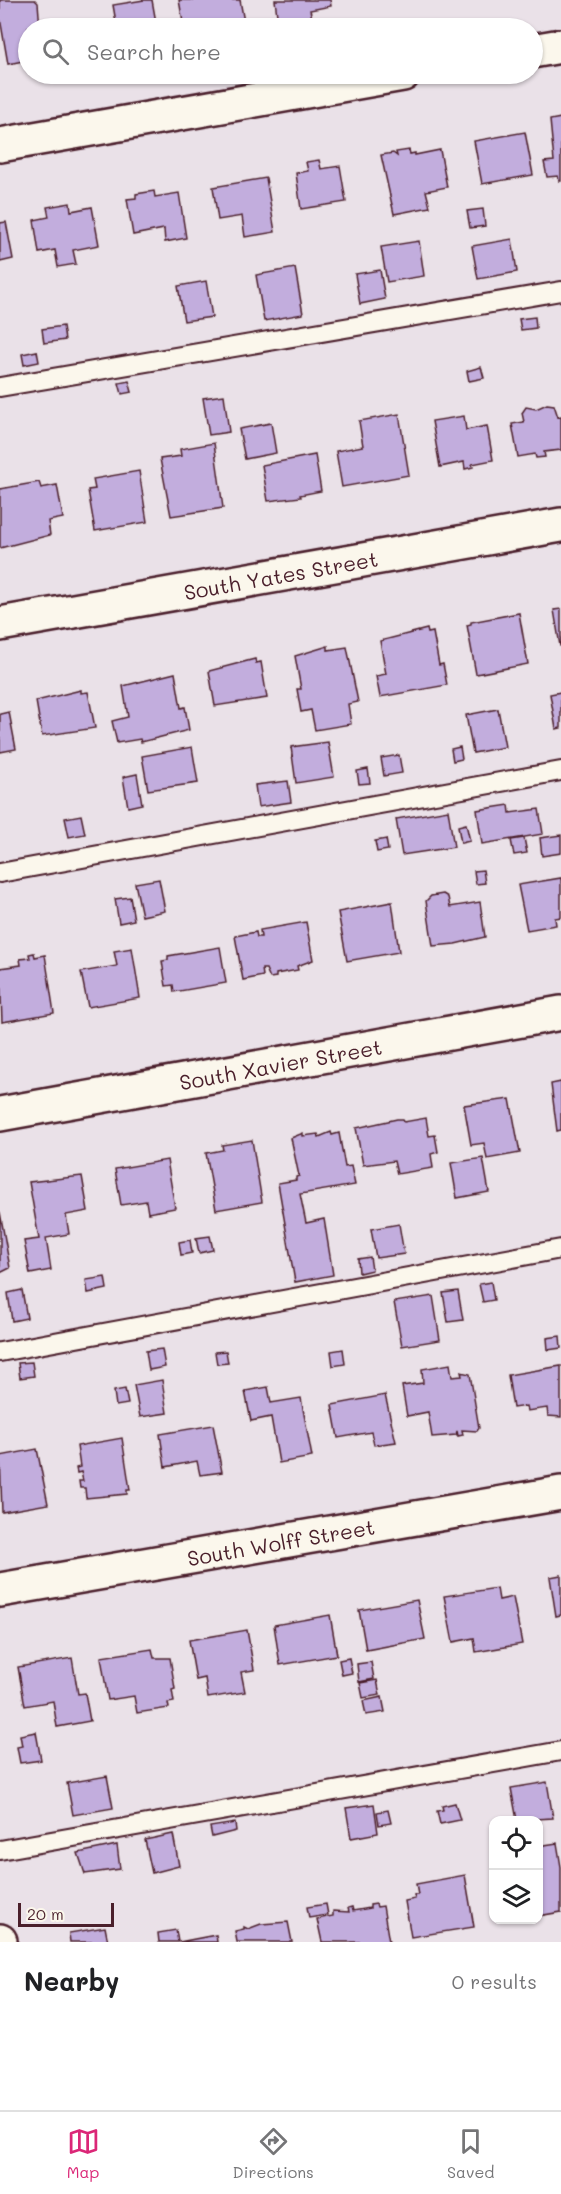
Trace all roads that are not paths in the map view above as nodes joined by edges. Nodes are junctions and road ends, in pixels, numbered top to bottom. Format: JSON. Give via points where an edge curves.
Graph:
{"nodes":[{"id":1,"x":561,"y":46,"type":"edge"},
{"id":2,"x":543,"y":49,"type":"edge"},
{"id":3,"x":346,"y":84,"type":"edge"},
{"id":4,"x":0,"y":145,"type":"edge"},
{"id":5,"x":561,"y":291,"type":"edge"},
{"id":6,"x":0,"y":387,"type":"edge"},
{"id":7,"x":561,"y":525,"type":"edge"},
{"id":8,"x":0,"y":624,"type":"edge"},
{"id":9,"x":561,"y":771,"type":"edge"},
{"id":10,"x":0,"y":873,"type":"edge"},
{"id":11,"x":561,"y":1013,"type":"edge"},
{"id":12,"x":0,"y":1114,"type":"edge"},
{"id":13,"x":561,"y":1249,"type":"edge"},
{"id":14,"x":0,"y":1352,"type":"edge"},
{"id":15,"x":561,"y":1493,"type":"edge"},
{"id":16,"x":0,"y":1590,"type":"edge"},
{"id":17,"x":561,"y":1751,"type":"edge"},
{"id":18,"x":0,"y":1850,"type":"edge"}],
"edges":[{"from":1,"to":2,"type":"street"},
{"from":3,"to":4,"type":"street"},
{"from":5,"to":6,"type":"lane"},
{"from":7,"to":8,"type":"street","name":"South Yates Street"},
{"from":9,"to":10,"type":"lane"},
{"from":11,"to":12,"type":"street","name":"South Xavier Street"},
{"from":13,"to":14,"type":"lane"},
{"from":15,"to":16,"type":"street","name":"South Wolff Street"},
{"from":17,"to":18,"type":"lane"}]}
